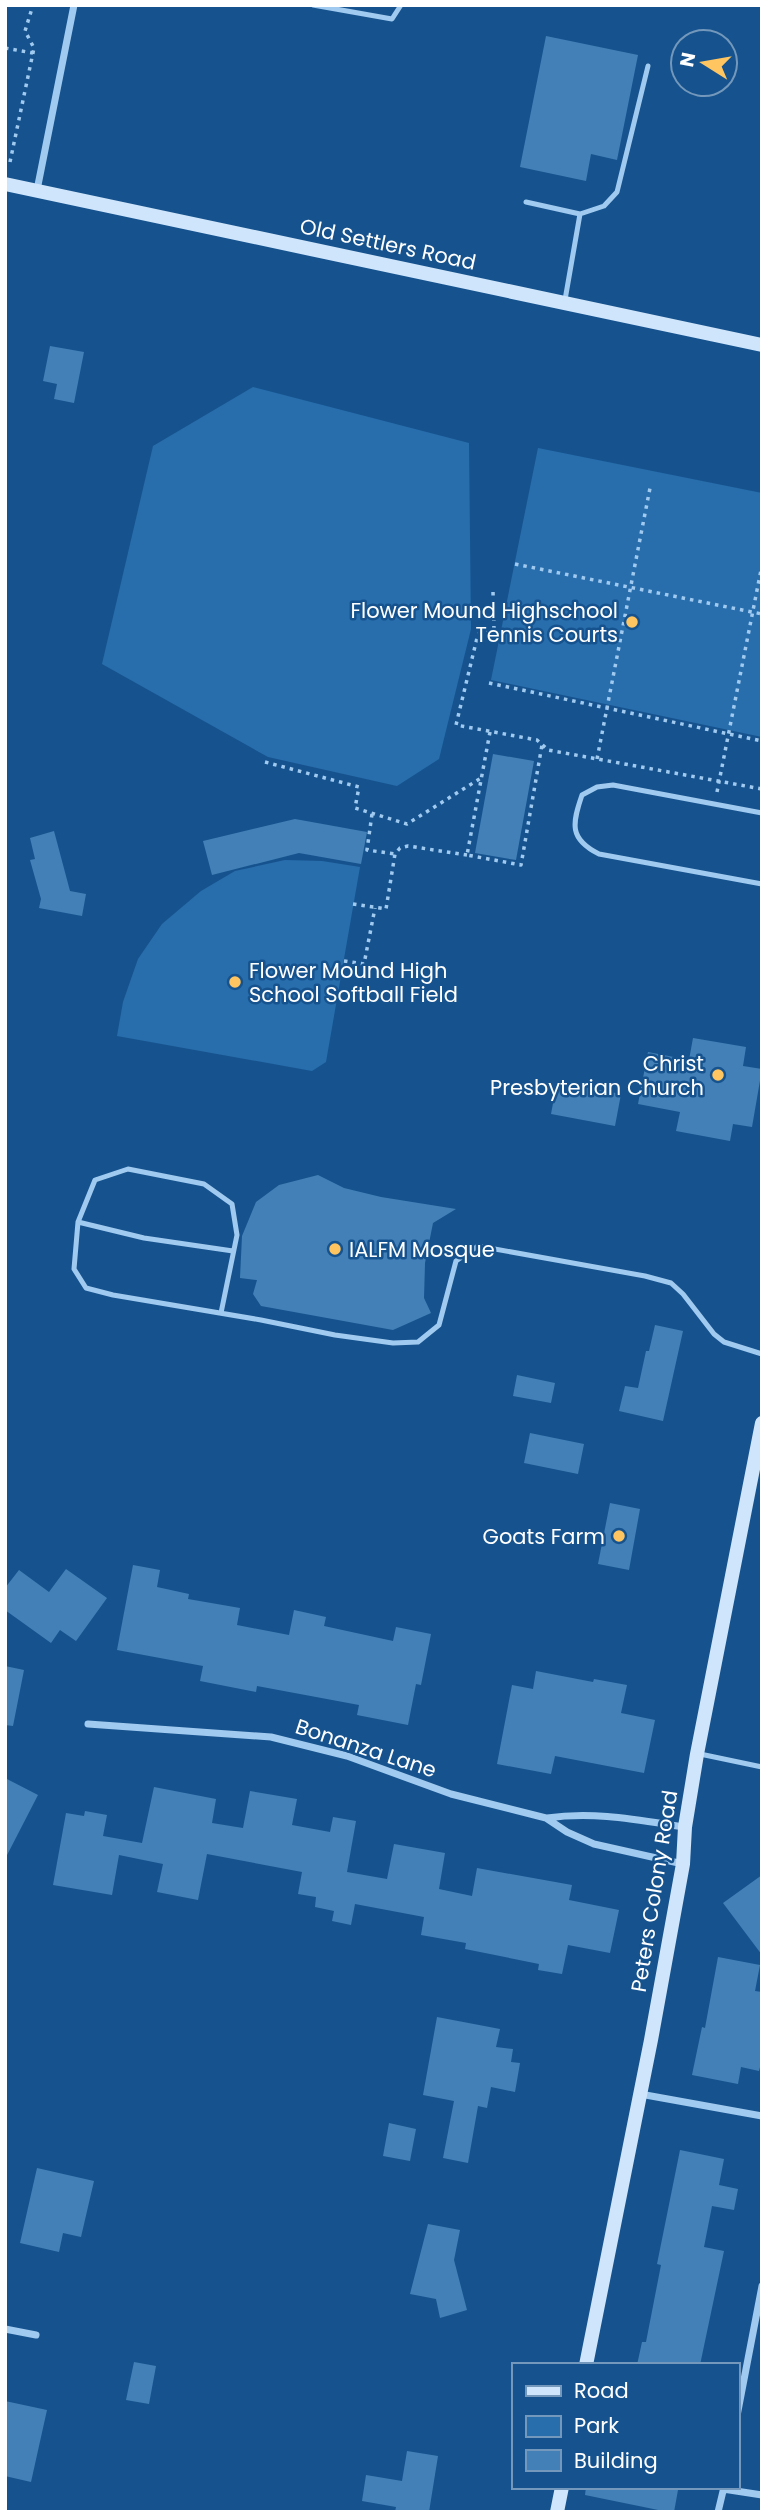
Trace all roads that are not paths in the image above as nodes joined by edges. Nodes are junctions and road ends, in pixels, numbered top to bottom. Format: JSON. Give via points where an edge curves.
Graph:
{"nodes":[{"id":1,"x":74,"y":5,"type":"edge"},
{"id":2,"x":313,"y":5,"type":"edge"},
{"id":3,"x":401,"y":5,"type":"edge"},
{"id":4,"x":648,"y":65,"type":"dead end"},
{"id":5,"x":5,"y":184,"type":"edge"},
{"id":6,"x":37,"y":191,"type":"junction"},
{"id":7,"x":527,"y":202,"type":"dead end"},
{"id":8,"x":580,"y":214,"type":"junction"},
{"id":9,"x":564,"y":303,"type":"junction"},
{"id":10,"x":762,"y":345,"type":"edge"},
{"id":11,"x":762,"y":813,"type":"edge"},
{"id":12,"x":762,"y":884,"type":"edge"},
{"id":13,"x":78,"y":1222,"type":"junction"},
{"id":14,"x":233,"y":1251,"type":"junction"},
{"id":15,"x":221,"y":1313,"type":"junction"},
{"id":16,"x":762,"y":1354,"type":"edge"},
{"id":17,"x":762,"y":1423,"type":"edge"},
{"id":18,"x":88,"y":1724,"type":"dead end"},
{"id":19,"x":697,"y":1754,"type":"junction"},
{"id":20,"x":762,"y":1767,"type":"edge"},
{"id":21,"x":546,"y":1818,"type":"junction"},
{"id":22,"x":685,"y":1827,"type":"junction"},
{"id":23,"x":684,"y":1864,"type":"junction"},
{"id":24,"x":640,"y":2094,"type":"junction"},
{"id":25,"x":762,"y":2116,"type":"edge"},
{"id":26,"x":762,"y":2286,"type":"edge"},
{"id":27,"x":5,"y":2329,"type":"edge"},
{"id":28,"x":36,"y":2335,"type":"dead end"},
{"id":29,"x":586,"y":2363,"type":"edge"},
{"id":30,"x":739,"y":2406,"type":"edge"},
{"id":31,"x":562,"y":2489,"type":"edge"},
{"id":32,"x":724,"y":2489,"type":"edge"},
{"id":33,"x":729,"y":2489,"type":"edge"},
{"id":34,"x":762,"y":2495,"type":"edge"},
{"id":35,"x":557,"y":2512,"type":"edge"},
{"id":36,"x":718,"y":2512,"type":"edge"}],
"edges":[{"from":1,"to":6,"type":"street"},
{"from":2,"to":3,"type":"lane","via":[[392,19]]},
{"from":4,"to":8,"type":"lane","via":[[617,192],[604,206]]},
{"from":5,"to":6,"type":"street","name":"Old Settlers Road"},
{"from":6,"to":9,"type":"street","name":"Old Settlers Road"},
{"from":7,"to":8,"type":"lane"},
{"from":8,"to":9,"type":"lane"},
{"from":9,"to":10,"type":"street","name":"Old Settlers Road"},
{"from":11,"to":12,"type":"lane","via":[[613,785],[582,795],[575,832],[584,846],[600,854]]},
{"from":13,"to":14,"type":"lane","via":[[144,1238]]},
{"from":13,"to":14,"type":"lane","via":[[95,1180],[128,1169],[204,1184],[232,1204],[237,1236]]},
{"from":13,"to":15,"type":"lane","via":[[74,1269],[86,1288]]},
{"from":14,"to":15,"type":"lane"},
{"from":15,"to":16,"type":"lane","via":[[335,1335],[418,1342],[439,1325],[456,1261],[478,1246],[671,1283],[713,1334]]},
{"from":17,"to":19,"type":"street","name":"Peters Colony Road"},
{"from":18,"to":21,"type":"street","name":"Bonanza Lane","via":[[271,1737],[347,1756],[451,1794]]},
{"from":19,"to":20,"type":"lane"},
{"from":19,"to":22,"type":"street","name":"Peters Colony Road"},
{"from":21,"to":22,"type":"street","name":"Bonanza Lane","via":[[600,1814]]},
{"from":21,"to":23,"type":"street","name":"Bonanza Lane","via":[[594,1844]]},
{"from":22,"to":23,"type":"street","name":"Peters Colony Road"},
{"from":23,"to":24,"type":"street","name":"Peters Colony Road"},
{"from":24,"to":25,"type":"street"},
{"from":24,"to":29,"type":"street","name":"Peters Colony Road"},
{"from":26,"to":30,"type":"street"},
{"from":27,"to":28,"type":"street"},
{"from":31,"to":35,"type":"street"},
{"from":32,"to":36,"type":"street"},
{"from":33,"to":34,"type":"street"}]}
